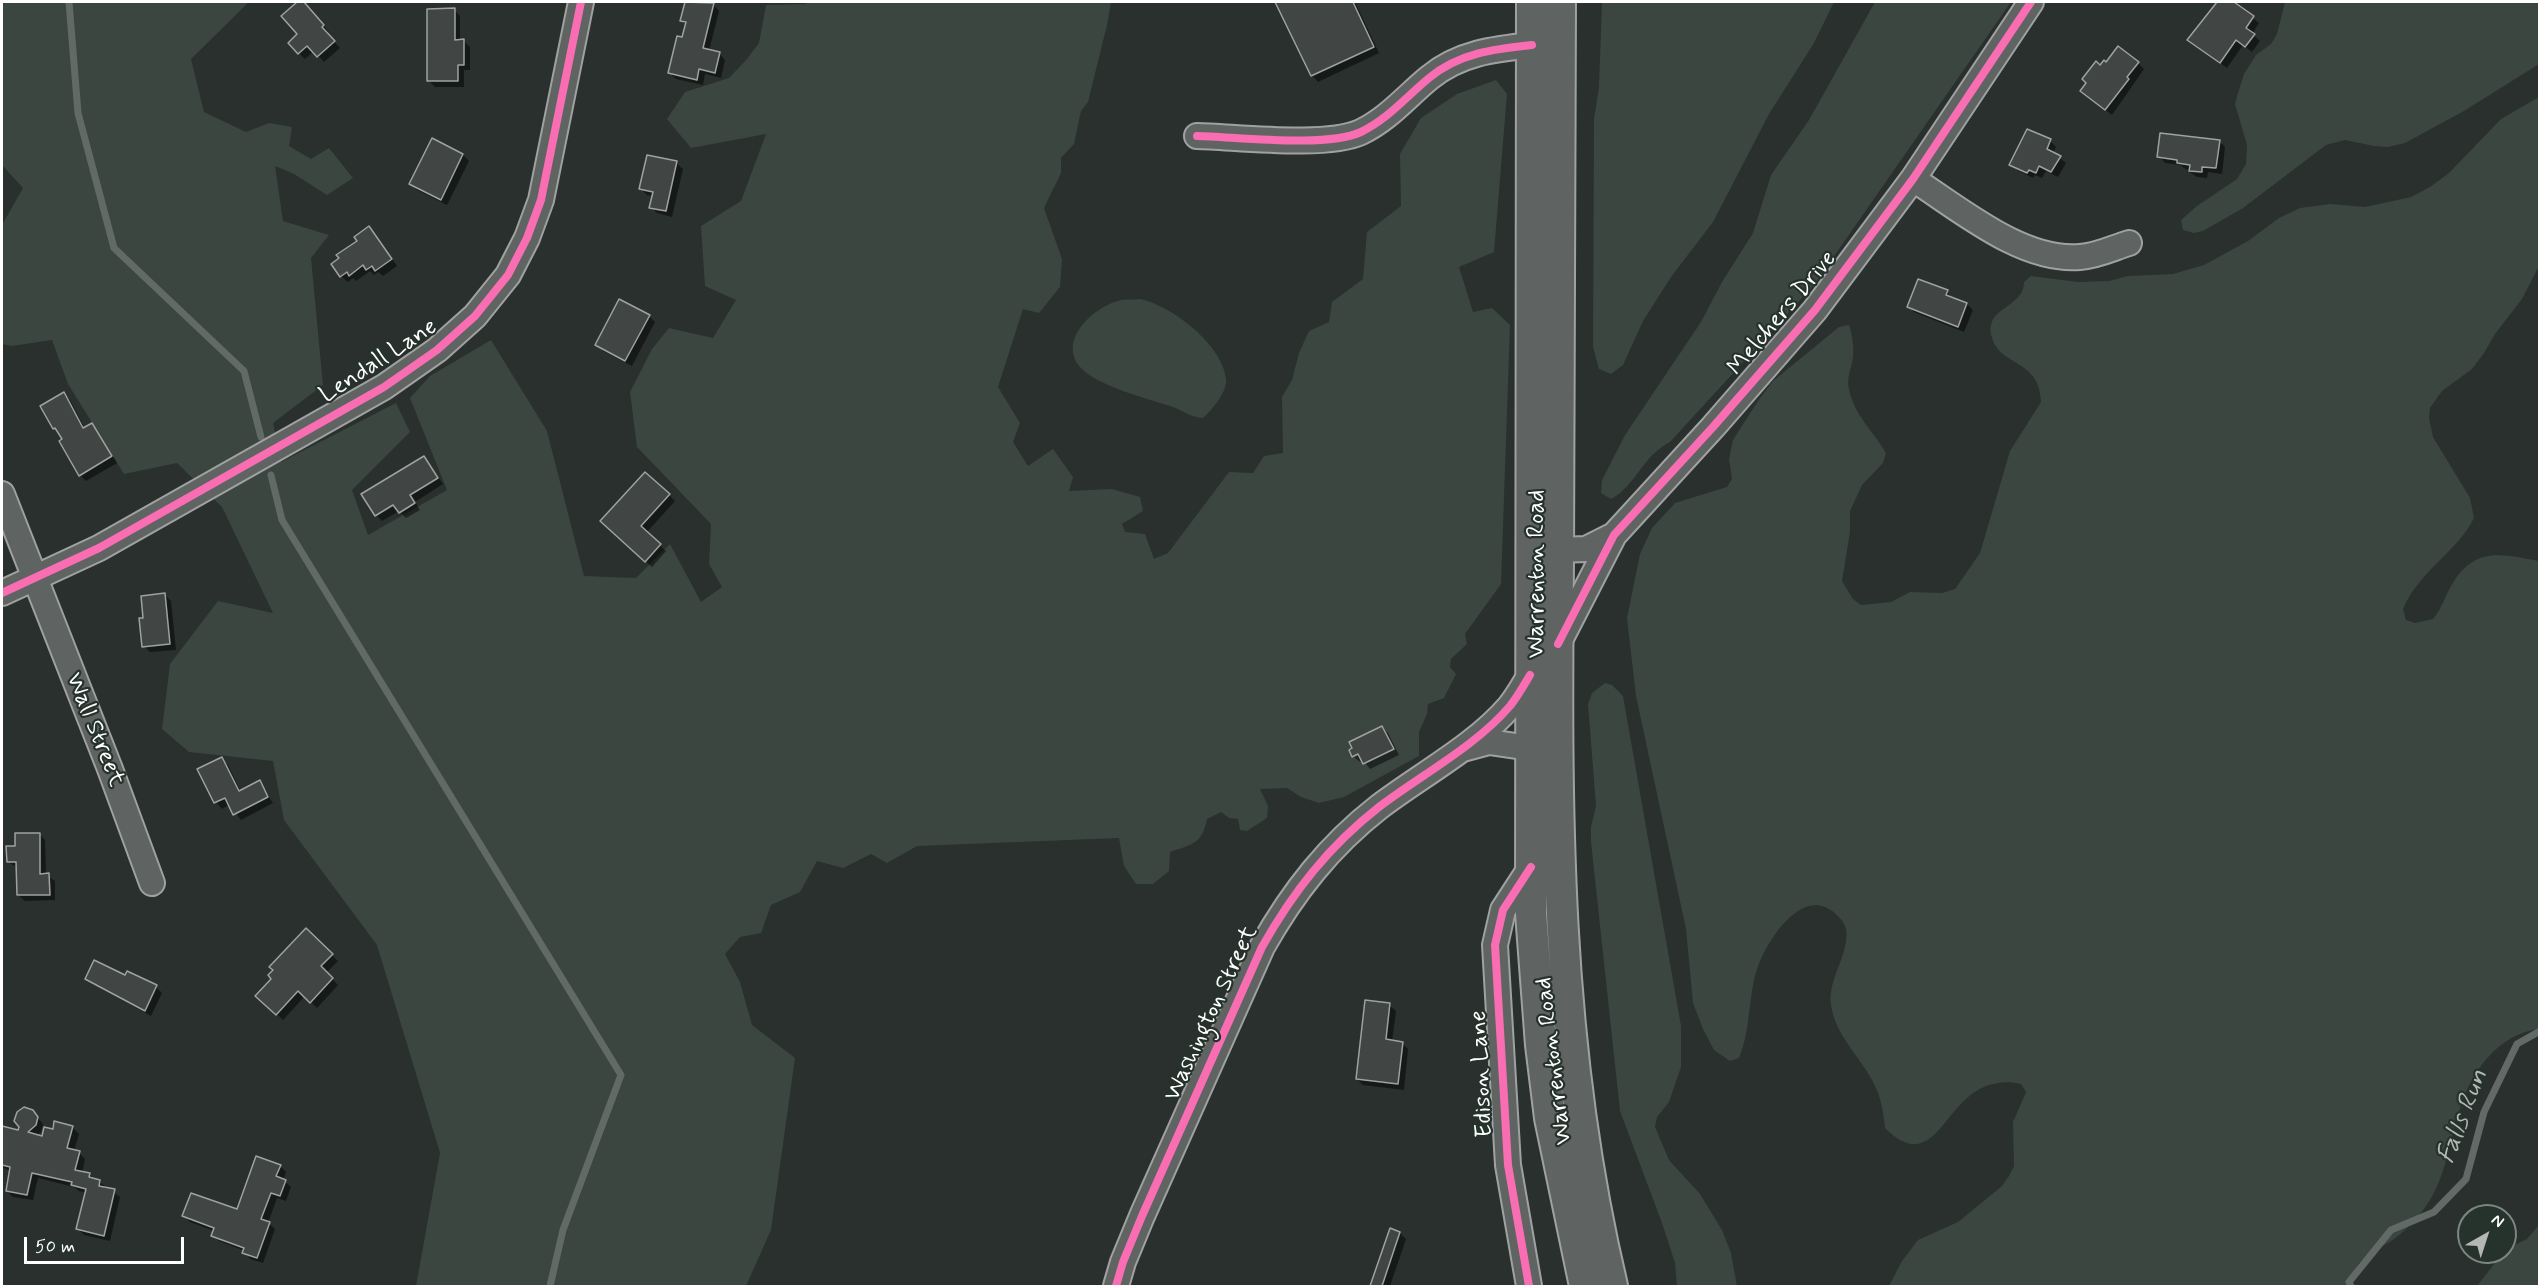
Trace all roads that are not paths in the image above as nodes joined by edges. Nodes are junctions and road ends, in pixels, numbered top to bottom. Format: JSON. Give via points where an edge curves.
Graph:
{"nodes":[{"id":1,"x":581,"y":2,"type":"edge"},
{"id":2,"x":1532,"y":2,"type":"edge"},
{"id":3,"x":1560,"y":2,"type":"edge"},
{"id":4,"x":2031,"y":2,"type":"edge"},
{"id":5,"x":1532,"y":45,"type":"junction"},
{"id":6,"x":1197,"y":136,"type":"dead end"},
{"id":7,"x":1913,"y":179,"type":"junction"},
{"id":8,"x":2129,"y":243,"type":"dead end"},
{"id":9,"x":2,"y":494,"type":"edge"},
{"id":10,"x":1614,"y":535,"type":"junction"},
{"id":11,"x":1558,"y":550,"type":"junction"},
{"id":12,"x":34,"y":579,"type":"junction"},
{"id":13,"x":2,"y":593,"type":"edge"},
{"id":14,"x":1557,"y":644,"type":"junction"},
{"id":15,"x":1530,"y":675,"type":"junction"},
{"id":16,"x":1530,"y":748,"type":"junction"},
{"id":17,"x":1461,"y":749,"type":"junction"},
{"id":18,"x":1531,"y":867,"type":"junction"},
{"id":19,"x":152,"y":883,"type":"dead end"},
{"id":20,"x":1116,"y":1287,"type":"edge"},
{"id":21,"x":1529,"y":1287,"type":"edge"},
{"id":22,"x":1584,"y":1287,"type":"edge"},
{"id":23,"x":1612,"y":1287,"type":"edge"}],
"edges":[{"from":1,"to":12,"type":"street","name":"Lendall Lane","via":[[541,200],[508,275],[475,316],[437,350],[384,387],[192,497]]},
{"from":2,"to":5,"type":"main road","name":"Warrenton Road"},
{"from":3,"to":11,"type":"main road","name":"Warrenton Road"},
{"from":4,"to":7,"type":"street","name":"Melchers Drive"},
{"from":5,"to":6,"type":"street","via":[[1491,49],[1465,57],[1432,75],[1384,119],[1359,133],[1336,139]]},
{"from":5,"to":15,"type":"main road","name":"Warrenton Road"},
{"from":7,"to":8,"type":"street","via":[[2027,248],[2080,257]]},
{"from":7,"to":10,"type":"street","name":"Melchers Drive","via":[[1815,310]]},
{"from":9,"to":12,"type":"street","name":"Wall Street"},
{"from":10,"to":11,"type":"street","name":"Melchers Drive","via":[[1586,549]]},
{"from":10,"to":14,"type":"street","name":"Melchers Drive"},
{"from":11,"to":14,"type":"main road","name":"Warrenton Road"},
{"from":12,"to":13,"type":"street","name":"Lendall Lane"},
{"from":12,"to":19,"type":"street","name":"Wall Street"},
{"from":14,"to":23,"type":"main road","name":"Warrenton Road","via":[[1557,840],[1565,986],[1577,1101],[1595,1214]]},
{"from":15,"to":16,"type":"main road","name":"Warrenton Road"},
{"from":15,"to":17,"type":"street","name":"Washington Street","via":[[1510,706]]},
{"from":16,"to":17,"type":"street","name":"Washington Street","via":[[1490,742]]},
{"from":16,"to":18,"type":"main road","name":"Warrenton Road"},
{"from":17,"to":20,"type":"street","name":"Washington Street","via":[[1378,808],[1335,846],[1284,908],[1262,947],[1142,1216]]},
{"from":18,"to":21,"type":"street","name":"Edison Lane","via":[[1503,910],[1495,945],[1508,1165]]},
{"from":18,"to":22,"type":"main road","name":"Warrenton Road","via":[[1534,969],[1548,1107]]}]}
